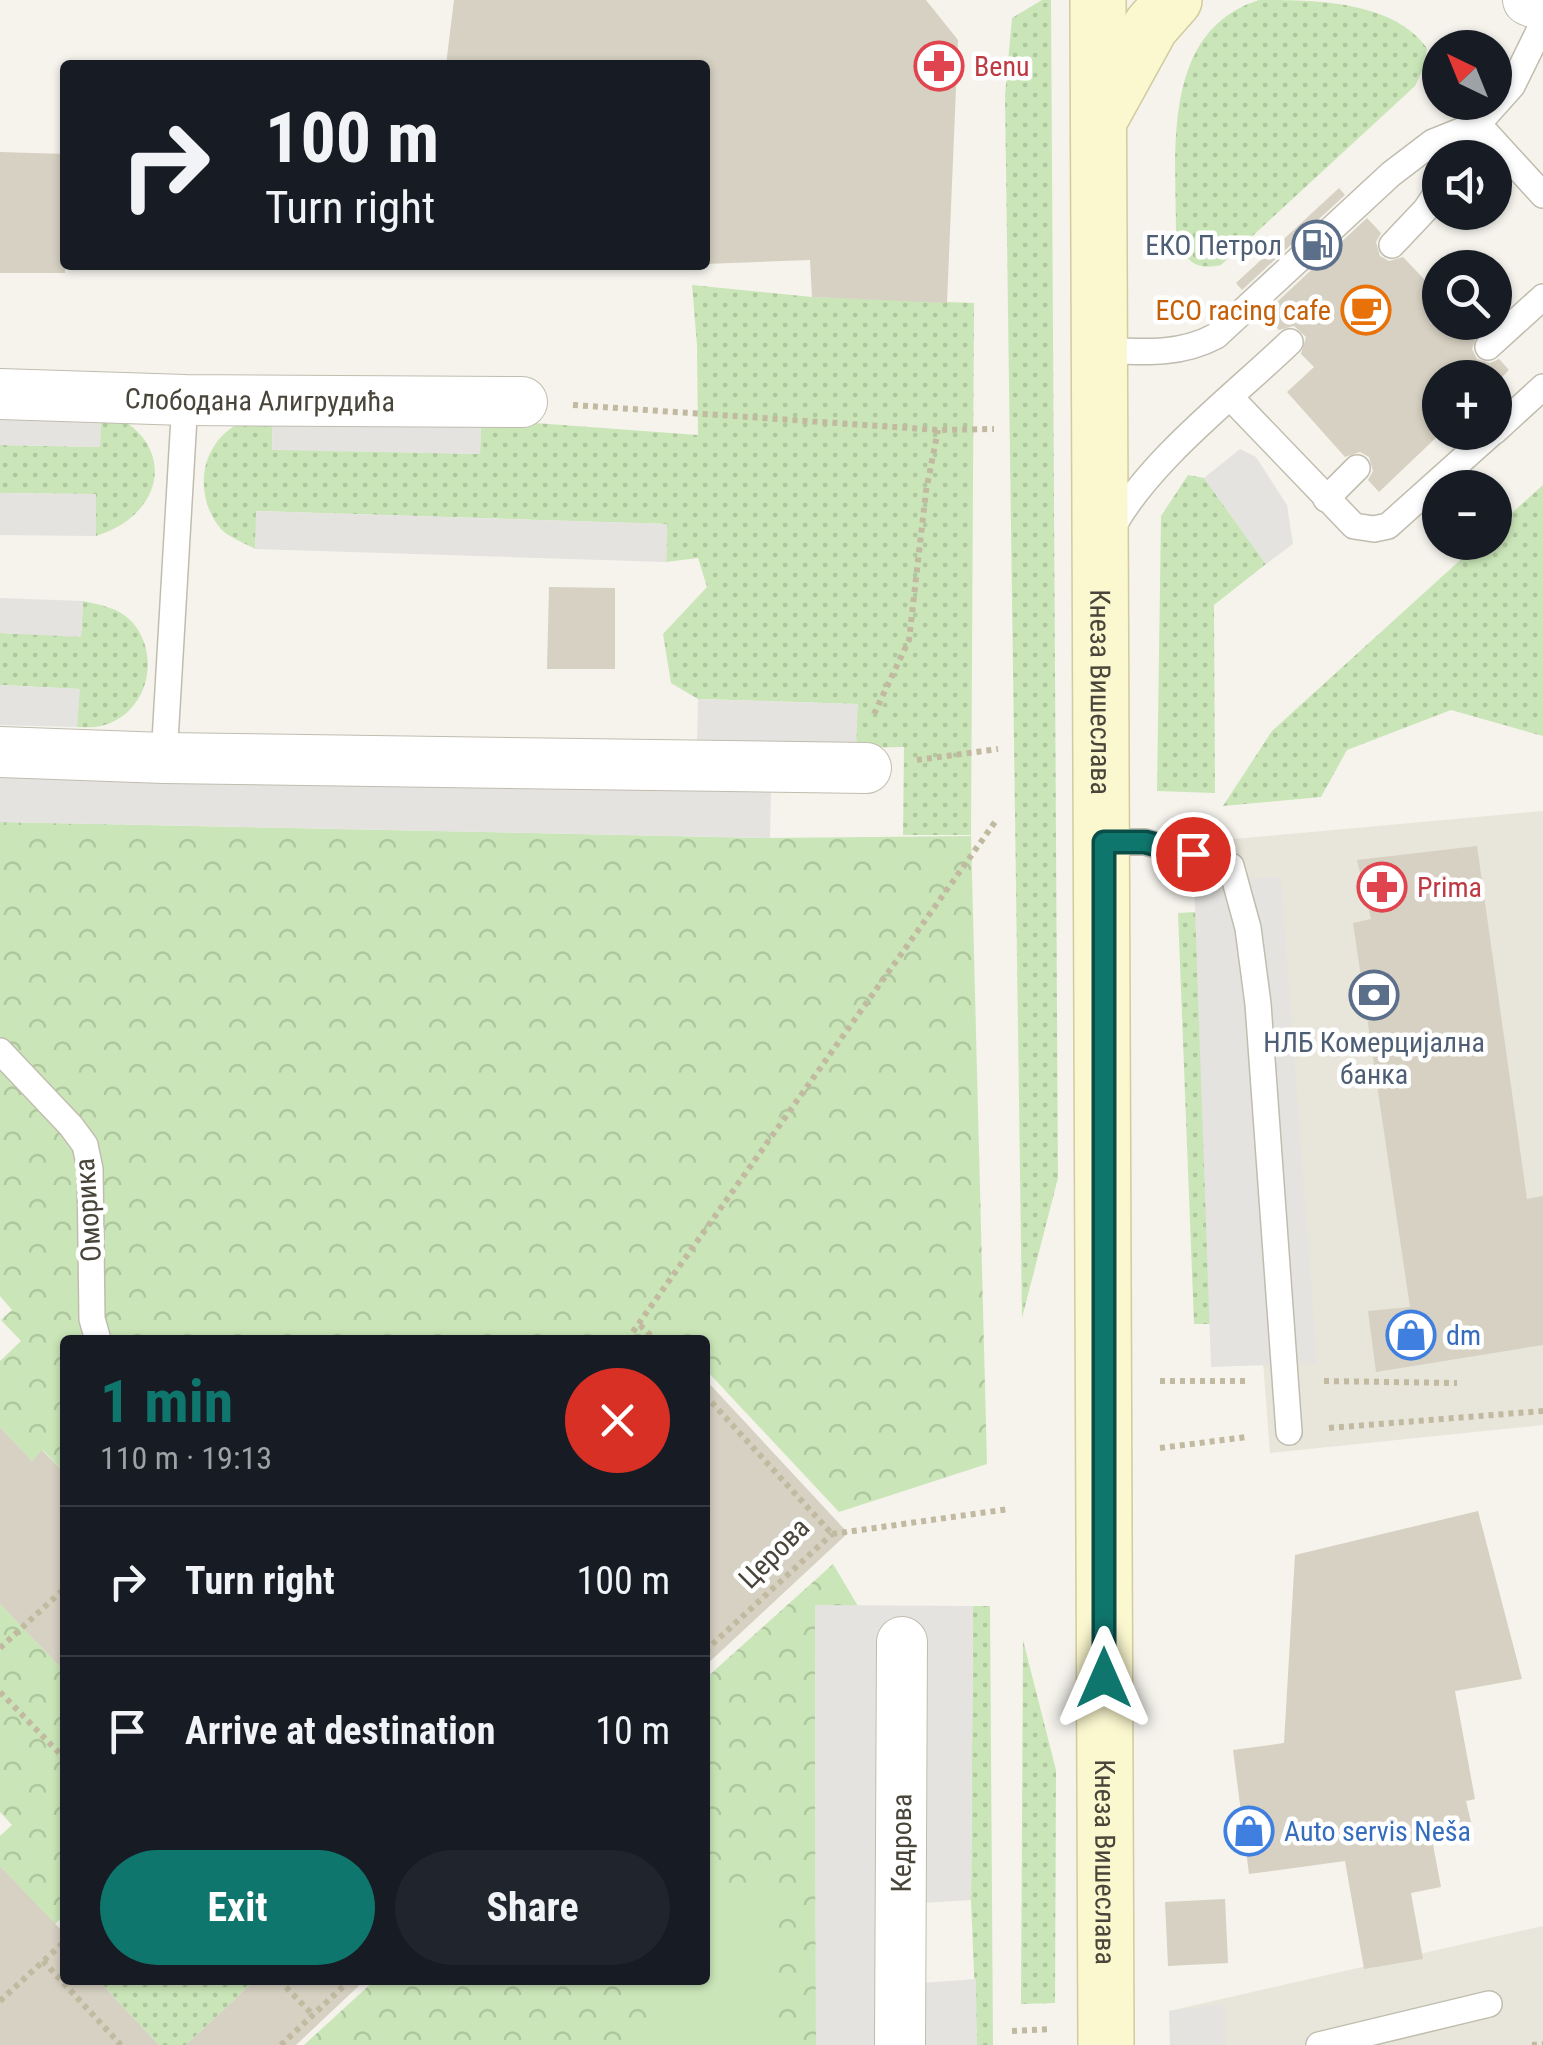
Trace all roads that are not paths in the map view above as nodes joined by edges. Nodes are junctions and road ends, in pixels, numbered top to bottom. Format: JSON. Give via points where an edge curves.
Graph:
{"nodes":[{"id":1,"x":1098,"y":0,"type":"edge"},
{"id":2,"x":1174,"y":0,"type":"edge"},
{"id":3,"x":1528,"y":0,"type":"edge"},
{"id":4,"x":1543,"y":6,"type":"edge"},
{"id":5,"x":1543,"y":23,"type":"edge"},
{"id":6,"x":1099,"y":120,"type":"junction"},
{"id":7,"x":1478,"y":124,"type":"junction"},
{"id":8,"x":1469,"y":140,"type":"edge"},
{"id":9,"x":1543,"y":194,"type":"edge"},
{"id":10,"x":1422,"y":213,"type":"edge"},
{"id":11,"x":1392,"y":246,"type":"dead end"},
{"id":12,"x":1543,"y":296,"type":"edge"},
{"id":13,"x":1290,"y":342,"type":"dead end"},
{"id":14,"x":1488,"y":347,"type":"dead end"},
{"id":15,"x":1099,"y":350,"type":"junction"},
{"id":16,"x":1543,"y":387,"type":"edge"},
{"id":17,"x":0,"y":394,"type":"edge"},
{"id":18,"x":1231,"y":398,"type":"junction"},
{"id":19,"x":184,"y":400,"type":"junction"},
{"id":20,"x":522,"y":402,"type":"road end"},
{"id":21,"x":1512,"y":415,"type":"edge"},
{"id":22,"x":1474,"y":450,"type":"edge"},
{"id":23,"x":1357,"y":468,"type":"dead end"},
{"id":24,"x":1326,"y":498,"type":"junction"},
{"id":25,"x":1102,"y":549,"type":"junction"},
{"id":26,"x":0,"y":752,"type":"edge"},
{"id":27,"x":164,"y":758,"type":"junction"},
{"id":28,"x":866,"y":768,"type":"road end"},
{"id":29,"x":1104,"y":842,"type":"junction"},
{"id":30,"x":0,"y":1051,"type":"edge"},
{"id":31,"x":97,"y":1335,"type":"edge"},
{"id":32,"x":1289,"y":1432,"type":"dead end"},
{"id":33,"x":902,"y":1642,"type":"dead end"},
{"id":34,"x":1489,"y":2004,"type":"dead end"},
{"id":35,"x":1083,"y":2037,"type":"edge"},
{"id":36,"x":900,"y":2045,"type":"edge"},
{"id":37,"x":1319,"y":2045,"type":"edge"}],
"edges":[{"from":1,"to":6,"type":"main road","name":"Кнеза Вишеслава"},
{"from":2,"to":6,"type":"main road","via":[[1144,38]]},
{"from":3,"to":4,"type":"street"},
{"from":5,"to":7,"type":"lane","via":[[1512,86]]},
{"from":6,"to":15,"type":"main road","name":"Кнеза Вишеслава"},
{"from":7,"to":8,"type":"lane"},
{"from":7,"to":9,"type":"lane"},
{"from":7,"to":15,"type":"lane","via":[[1433,142],[1391,174],[1216,336],[1154,353]]},
{"from":10,"to":11,"type":"lane"},
{"from":12,"to":14,"type":"lane"},
{"from":13,"to":18,"type":"lane"},
{"from":15,"to":25,"type":"main road","name":"Кнеза Вишеслава"},
{"from":16,"to":21,"type":"lane"},
{"from":17,"to":19,"type":"street","name":"Слободана Алигрудића"},
{"from":18,"to":24,"type":"lane"},
{"from":18,"to":25,"type":"lane","via":[[1138,488]]},
{"from":19,"to":20,"type":"street","name":"Слободана Алигрудића"},
{"from":19,"to":27,"type":"lane"},
{"from":22,"to":24,"type":"lane","via":[[1388,526],[1354,526]]},
{"from":23,"to":24,"type":"lane"},
{"from":25,"to":29,"type":"main road","name":"Кнеза Вишеслава"},
{"from":26,"to":27,"type":"street"},
{"from":27,"to":28,"type":"street"},
{"from":29,"to":32,"type":"lane","via":[[1145,842],[1231,866],[1258,1004]]},
{"from":29,"to":35,"type":"main road","name":"Кнеза Вишеслава"},
{"from":30,"to":31,"type":"lane","name":"Оморика","via":[[84,1146]]},
{"from":33,"to":36,"type":"street","name":"Кедрова"},
{"from":34,"to":37,"type":"lane"}]}
